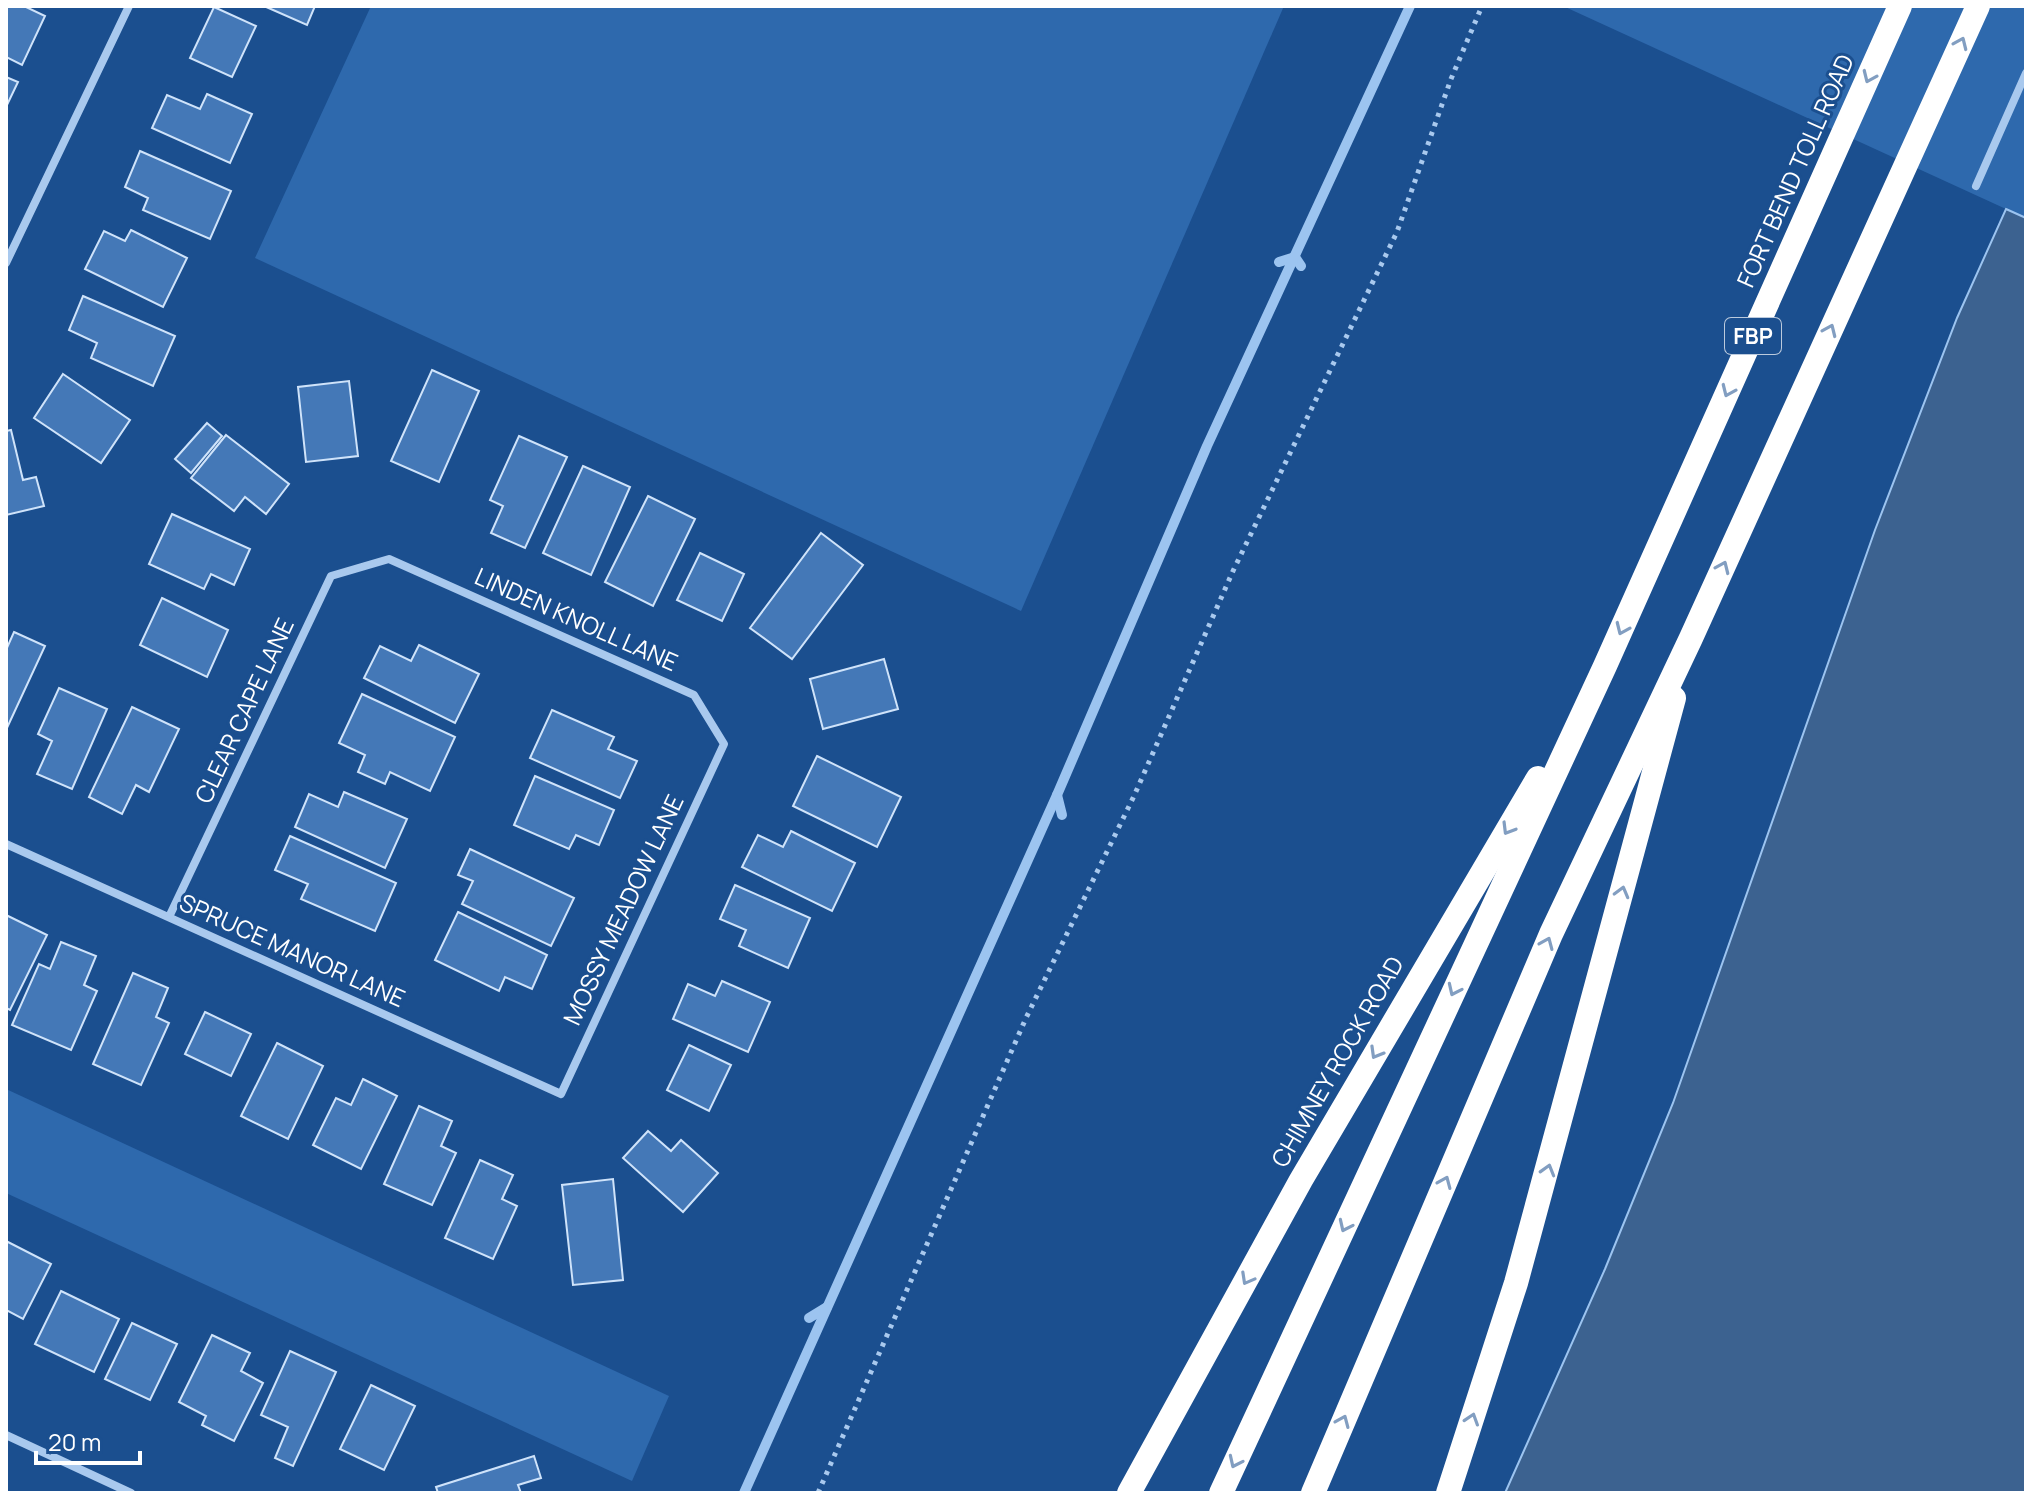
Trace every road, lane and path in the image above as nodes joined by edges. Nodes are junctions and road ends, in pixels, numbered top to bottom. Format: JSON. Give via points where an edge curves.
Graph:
{"nodes":[{"id":1,"x":129,"y":6,"type":"edge"},
{"id":2,"x":1482,"y":6,"type":"edge"},
{"id":3,"x":1900,"y":6,"type":"edge"},
{"id":4,"x":1978,"y":6,"type":"edge"},
{"id":5,"x":2026,"y":73,"type":"edge"},
{"id":6,"x":1976,"y":186,"type":"dead end"},
{"id":7,"x":6,"y":263,"type":"edge"},
{"id":8,"x":389,"y":559,"type":"joint"},
{"id":9,"x":1691,"y":638,"type":"junction"},
{"id":10,"x":1605,"y":666,"type":"junction"},
{"id":11,"x":724,"y":744,"type":"joint"},
{"id":12,"x":6,"y":844,"type":"edge"},
{"id":13,"x":169,"y":917,"type":"junction"},
{"id":14,"x":561,"y":1094,"type":"joint"},
{"id":15,"x":6,"y":1435,"type":"edge"},
{"id":16,"x":131,"y":1493,"type":"edge"},
{"id":17,"x":818,"y":1493,"type":"edge"},
{"id":18,"x":1129,"y":1493,"type":"edge"},
{"id":19,"x":1221,"y":1493,"type":"edge"},
{"id":20,"x":1313,"y":1493,"type":"edge"},
{"id":21,"x":1448,"y":1493,"type":"edge"}],
"edges":[{"from":1,"to":7,"type":"street"},
{"from":2,"to":17,"type":"path","via":[[1397,232],[1026,1018]]},
{"from":3,"to":10,"type":"highway","name":"FORT BEND TOLL ROAD","number":"FBP","one_way":true},
{"from":9,"to":4,"type":"highway","number":"FBP","one_way":true},
{"from":5,"to":6,"type":"street"},
{"from":8,"to":11,"type":"street","name":"LINDEN KNOLL LANE","via":[[694,695]]},
{"from":8,"to":13,"type":"street","name":"CLEAR CAPE LANE","via":[[331,576]]},
{"from":20,"to":9,"type":"highway","one_way":true,"via":[[1551,934]]},
{"from":21,"to":9,"type":"highway","one_way":true,"via":[[1520,1268]]},
{"from":10,"to":18,"type":"highway","name":"CHIMNEY ROCK ROAD","one_way":true,"via":[[1301,1180]]},
{"from":10,"to":19,"type":"highway","one_way":true},
{"from":11,"to":14,"type":"street","name":"MOSSY MEADOW LANE"},
{"from":12,"to":13,"type":"street","name":"SPRUCE MANOR LANE"},
{"from":13,"to":14,"type":"street","name":"SPRUCE MANOR LANE"},
{"from":15,"to":16,"type":"street"}]}
